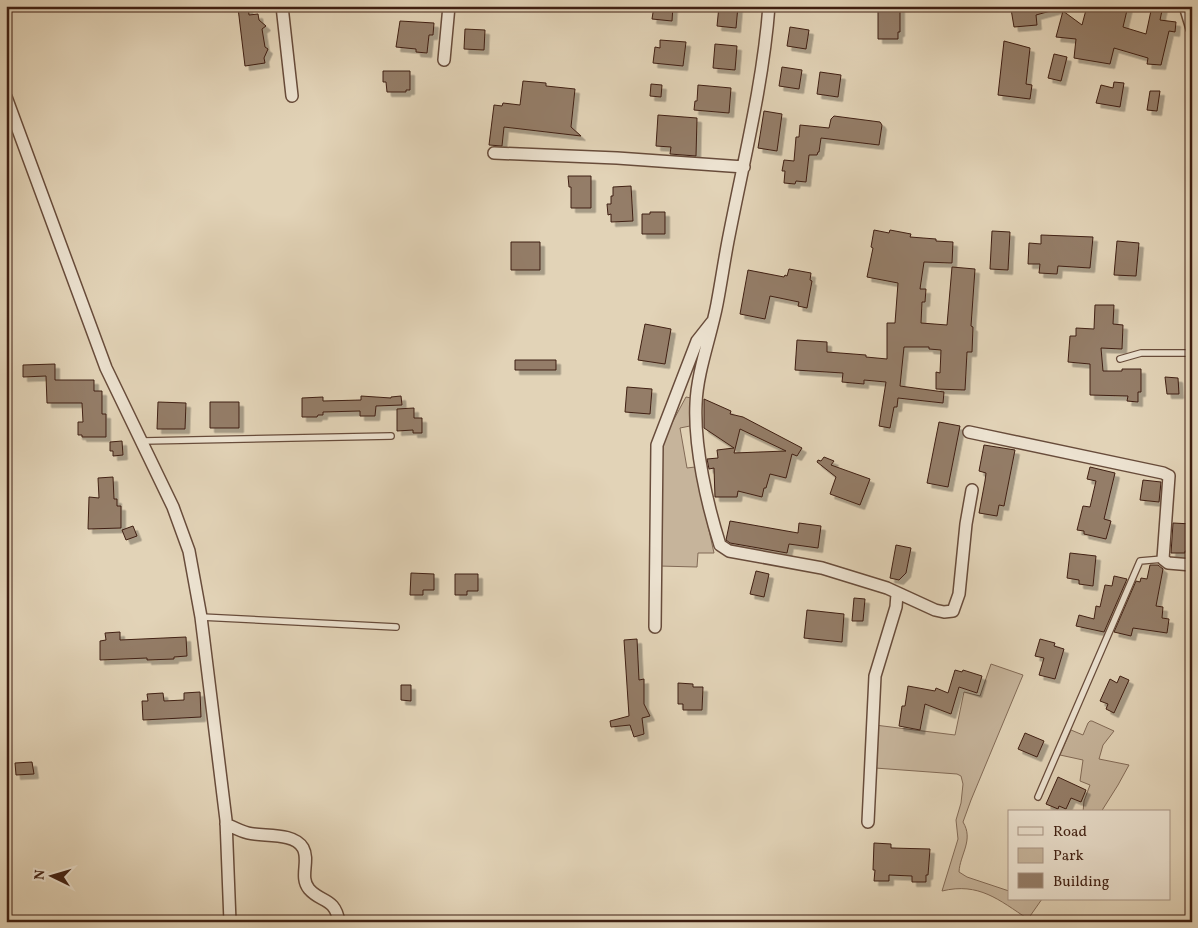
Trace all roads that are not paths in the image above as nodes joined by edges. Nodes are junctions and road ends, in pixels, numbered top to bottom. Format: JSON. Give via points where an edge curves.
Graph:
{"nodes":[{"id":1,"x":282,"y":6,"type":"edge"},
{"id":2,"x":448,"y":6,"type":"edge"},
{"id":3,"x":769,"y":6,"type":"edge"},
{"id":4,"x":1185,"y":6,"type":"edge"},
{"id":5,"x":1192,"y":29,"type":"edge"},
{"id":6,"x":444,"y":60,"type":"dead end"},
{"id":7,"x":292,"y":96,"type":"dead end"},
{"id":8,"x":6,"y":97,"type":"edge"},
{"id":9,"x":494,"y":153,"type":"dead end"},
{"id":10,"x":744,"y":167,"type":"junction"},
{"id":11,"x":714,"y":321,"type":"junction"},
{"id":12,"x":1192,"y":353,"type":"edge"},
{"id":13,"x":1120,"y":359,"type":"dead end"},
{"id":14,"x":969,"y":432,"type":"dead end"},
{"id":15,"x":391,"y":436,"type":"dead end"},
{"id":16,"x":143,"y":441,"type":"junction"},
{"id":17,"x":972,"y":490,"type":"dead end"},
{"id":18,"x":1162,"y":559,"type":"junction"},
{"id":19,"x":1192,"y":565,"type":"edge"},
{"id":20,"x":897,"y":594,"type":"junction"},
{"id":21,"x":201,"y":617,"type":"junction"},
{"id":22,"x":396,"y":627,"type":"dead end"},
{"id":23,"x":654,"y":627,"type":"dead end"},
{"id":24,"x":1038,"y":797,"type":"dead end"},
{"id":25,"x":868,"y":822,"type":"dead end"},
{"id":26,"x":226,"y":824,"type":"junction"},
{"id":27,"x":230,"y":922,"type":"edge"},
{"id":28,"x":339,"y":922,"type":"edge"}],
"edges":[{"from":1,"to":7,"type":"street"},
{"from":2,"to":6,"type":"street"},
{"from":3,"to":10,"type":"street"},
{"from":4,"to":5,"type":"street"},
{"from":8,"to":16,"type":"street","via":[[106,368]]},
{"from":9,"to":10,"type":"street"},
{"from":10,"to":11,"type":"street"},
{"from":11,"to":20,"type":"street","via":[[697,394],[696,434],[720,545],[729,550],[822,568]]},
{"from":11,"to":23,"type":"street","via":[[696,341],[657,445]]},
{"from":12,"to":13,"type":"lane","via":[[1141,353]]},
{"from":14,"to":18,"type":"street","via":[[1169,476]]},
{"from":15,"to":16,"type":"lane"},
{"from":16,"to":21,"type":"street","via":[[189,551]]},
{"from":17,"to":20,"type":"street","via":[[960,594],[953,611],[934,610]]},
{"from":18,"to":19,"type":"street","via":[[1168,563]]},
{"from":18,"to":24,"type":"lane","via":[[1140,561]]},
{"from":20,"to":25,"type":"street","via":[[876,676]]},
{"from":21,"to":22,"type":"lane"},
{"from":21,"to":26,"type":"street"},
{"from":26,"to":27,"type":"street"},
{"from":26,"to":28,"type":"street","via":[[248,833],[294,839],[300,844],[304,850],[305,883],[313,894],[334,907]]}]}
